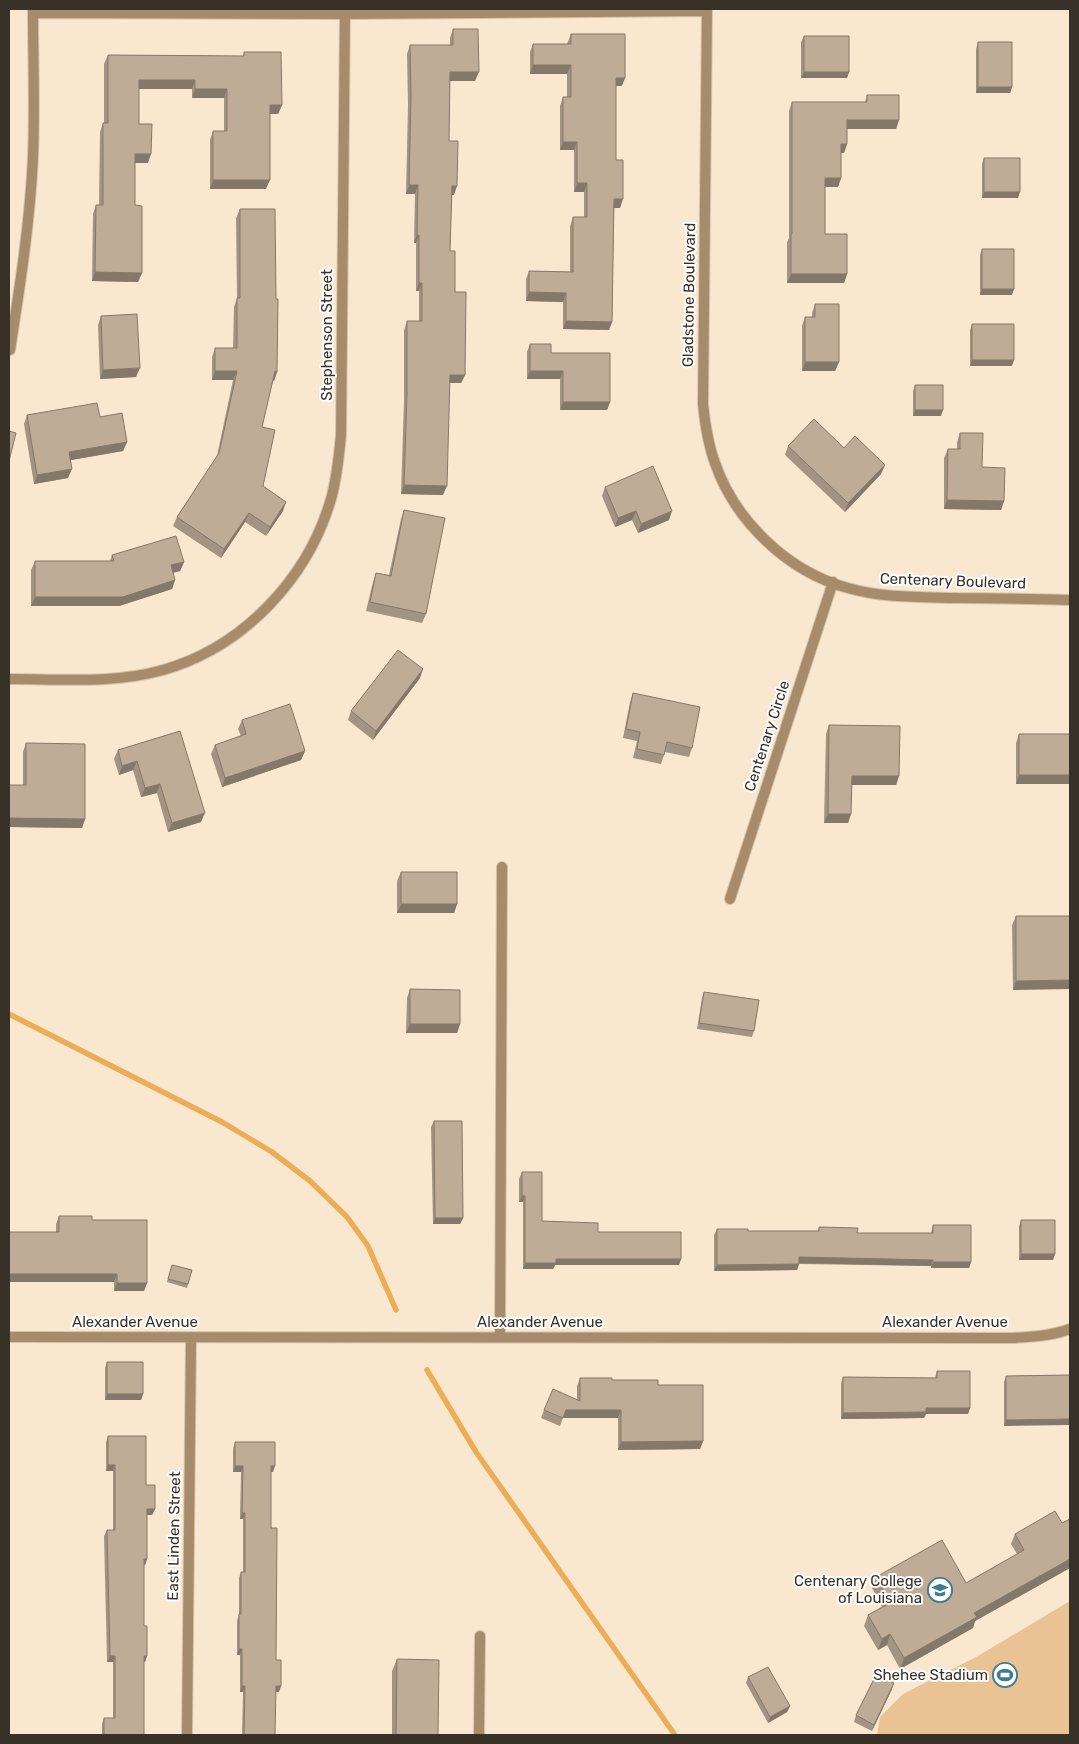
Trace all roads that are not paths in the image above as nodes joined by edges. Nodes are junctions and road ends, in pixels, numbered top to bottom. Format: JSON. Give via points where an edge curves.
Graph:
{"nodes":[{"id":1,"x":708,"y":10,"type":"edge"},
{"id":2,"x":33,"y":11,"type":"edge"},
{"id":3,"x":345,"y":11,"type":"edge"},
{"id":4,"x":10,"y":350,"type":"edge"},
{"id":5,"x":784,"y":556,"type":"joint"},
{"id":6,"x":833,"y":582,"type":"junction"},
{"id":7,"x":1070,"y":600,"type":"edge"},
{"id":8,"x":9,"y":679,"type":"edge"},
{"id":9,"x":502,"y":866,"type":"dead end"},
{"id":10,"x":730,"y":899,"type":"dead end"},
{"id":11,"x":1070,"y":1329,"type":"edge"},
{"id":12,"x":9,"y":1337,"type":"edge"},
{"id":13,"x":191,"y":1337,"type":"junction"},
{"id":14,"x":500,"y":1337,"type":"junction"},
{"id":15,"x":480,"y":1636,"type":"dead end"},
{"id":16,"x":187,"y":1735,"type":"edge"},
{"id":17,"x":479,"y":1735,"type":"edge"}],
"edges":[{"from":1,"to":3,"type":"street"},
{"from":1,"to":5,"type":"street","name":"Gladstone Boulevard","via":[[703,404],[706,428],[715,464],[731,498],[768,543]]},
{"from":2,"to":3,"type":"street"},
{"from":2,"to":4,"type":"street","via":[[33,156],[22,273]]},
{"from":3,"to":8,"type":"street","name":"Stephenson Street","via":[[341,435],[331,499],[316,537],[296,573],[270,604],[241,630],[200,657],[129,677],[101,680]]},
{"from":5,"to":6,"type":"street","name":"Centenary Boulevard","via":[[813,575]]},
{"from":6,"to":7,"type":"street","name":"Centenary Boulevard","via":[[884,594]]},
{"from":6,"to":10,"type":"street","name":"Centenary Circle"},
{"from":9,"to":14,"type":"street"},
{"from":11,"to":14,"type":"street","name":"Alexander Avenue","via":[[1041,1336],[1011,1338]]},
{"from":12,"to":13,"type":"street","name":"Alexander Avenue"},
{"from":13,"to":14,"type":"street","name":"Alexander Avenue"},
{"from":13,"to":16,"type":"street","name":"East Linden Street"},
{"from":15,"to":17,"type":"street"}]}
